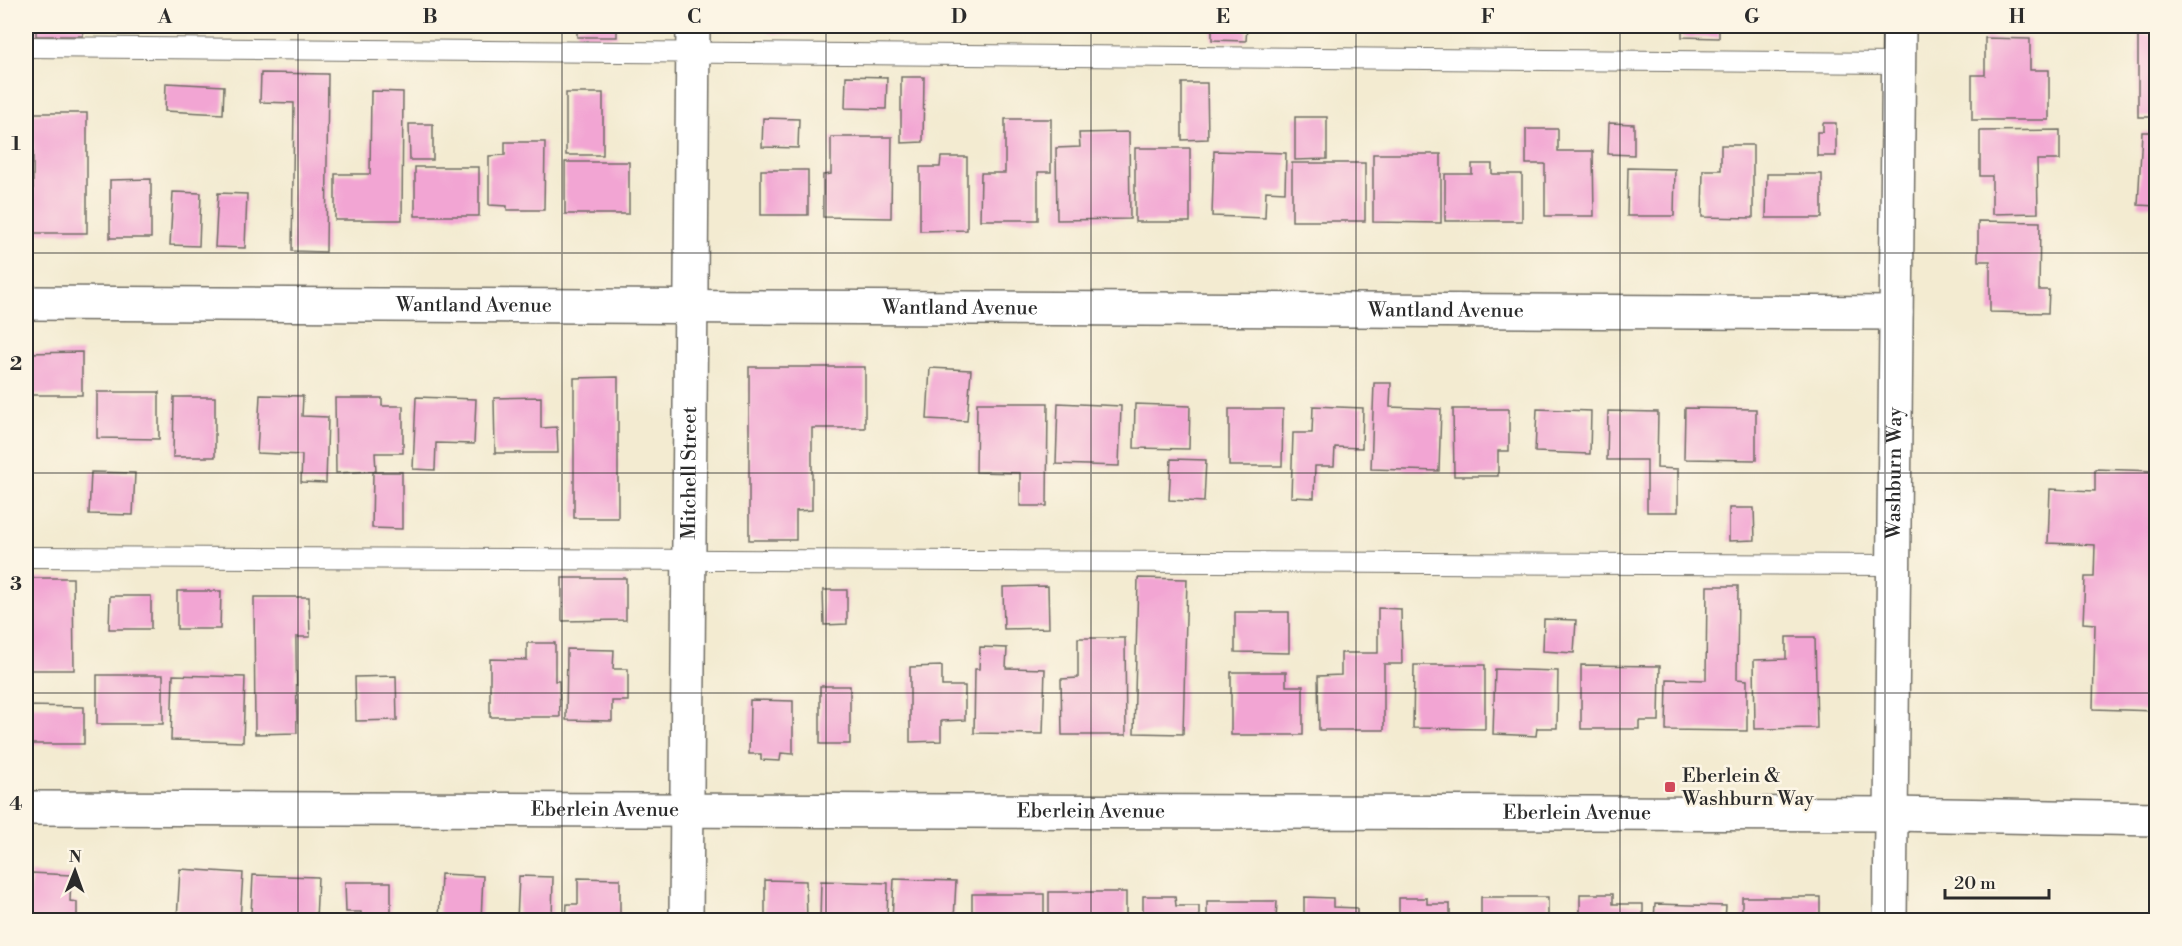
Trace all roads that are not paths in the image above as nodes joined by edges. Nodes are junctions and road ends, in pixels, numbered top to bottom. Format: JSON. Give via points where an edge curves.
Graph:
{"nodes":[{"id":1,"x":1899,"y":26,"type":"edge"},
{"id":2,"x":693,"y":39,"type":"edge"},
{"id":3,"x":26,"y":46,"type":"edge"},
{"id":4,"x":1898,"y":63,"type":"junction"},
{"id":5,"x":26,"y":303,"type":"edge"},
{"id":6,"x":692,"y":306,"type":"junction"},
{"id":7,"x":1896,"y":313,"type":"junction"},
{"id":8,"x":26,"y":556,"type":"edge"},
{"id":9,"x":688,"y":560,"type":"junction"},
{"id":10,"x":1894,"y":565,"type":"junction"},
{"id":11,"x":26,"y":808,"type":"edge"},
{"id":12,"x":685,"y":810,"type":"junction"},
{"id":13,"x":1891,"y":814,"type":"junction"},
{"id":14,"x":2157,"y":819,"type":"edge"},
{"id":15,"x":686,"y":921,"type":"edge"},
{"id":16,"x":1890,"y":921,"type":"edge"}],
"edges":[{"from":1,"to":4,"type":"street","name":"Washburn Way"},
{"from":2,"to":3,"type":"lane"},
{"from":2,"to":4,"type":"lane"},
{"from":2,"to":6,"type":"street","name":"Mitchell Street"},
{"from":4,"to":7,"type":"street","name":"Washburn Way"},
{"from":5,"to":6,"type":"street","name":"Wantland Avenue"},
{"from":6,"to":7,"type":"street","name":"Wantland Avenue"},
{"from":6,"to":9,"type":"street","name":"Mitchell Street"},
{"from":7,"to":10,"type":"street","name":"Washburn Way"},
{"from":8,"to":9,"type":"lane"},
{"from":9,"to":10,"type":"lane"},
{"from":9,"to":12,"type":"street","name":"Mitchell Street"},
{"from":10,"to":13,"type":"street","name":"Washburn Way"},
{"from":11,"to":12,"type":"street","name":"Eberlein Avenue"},
{"from":12,"to":13,"type":"street","name":"Eberlein Avenue"},
{"from":12,"to":15,"type":"street","name":"Mitchell Street"},
{"from":13,"to":14,"type":"street","name":"Eberlein Avenue"},
{"from":13,"to":16,"type":"street","name":"Washburn Way"}]}
